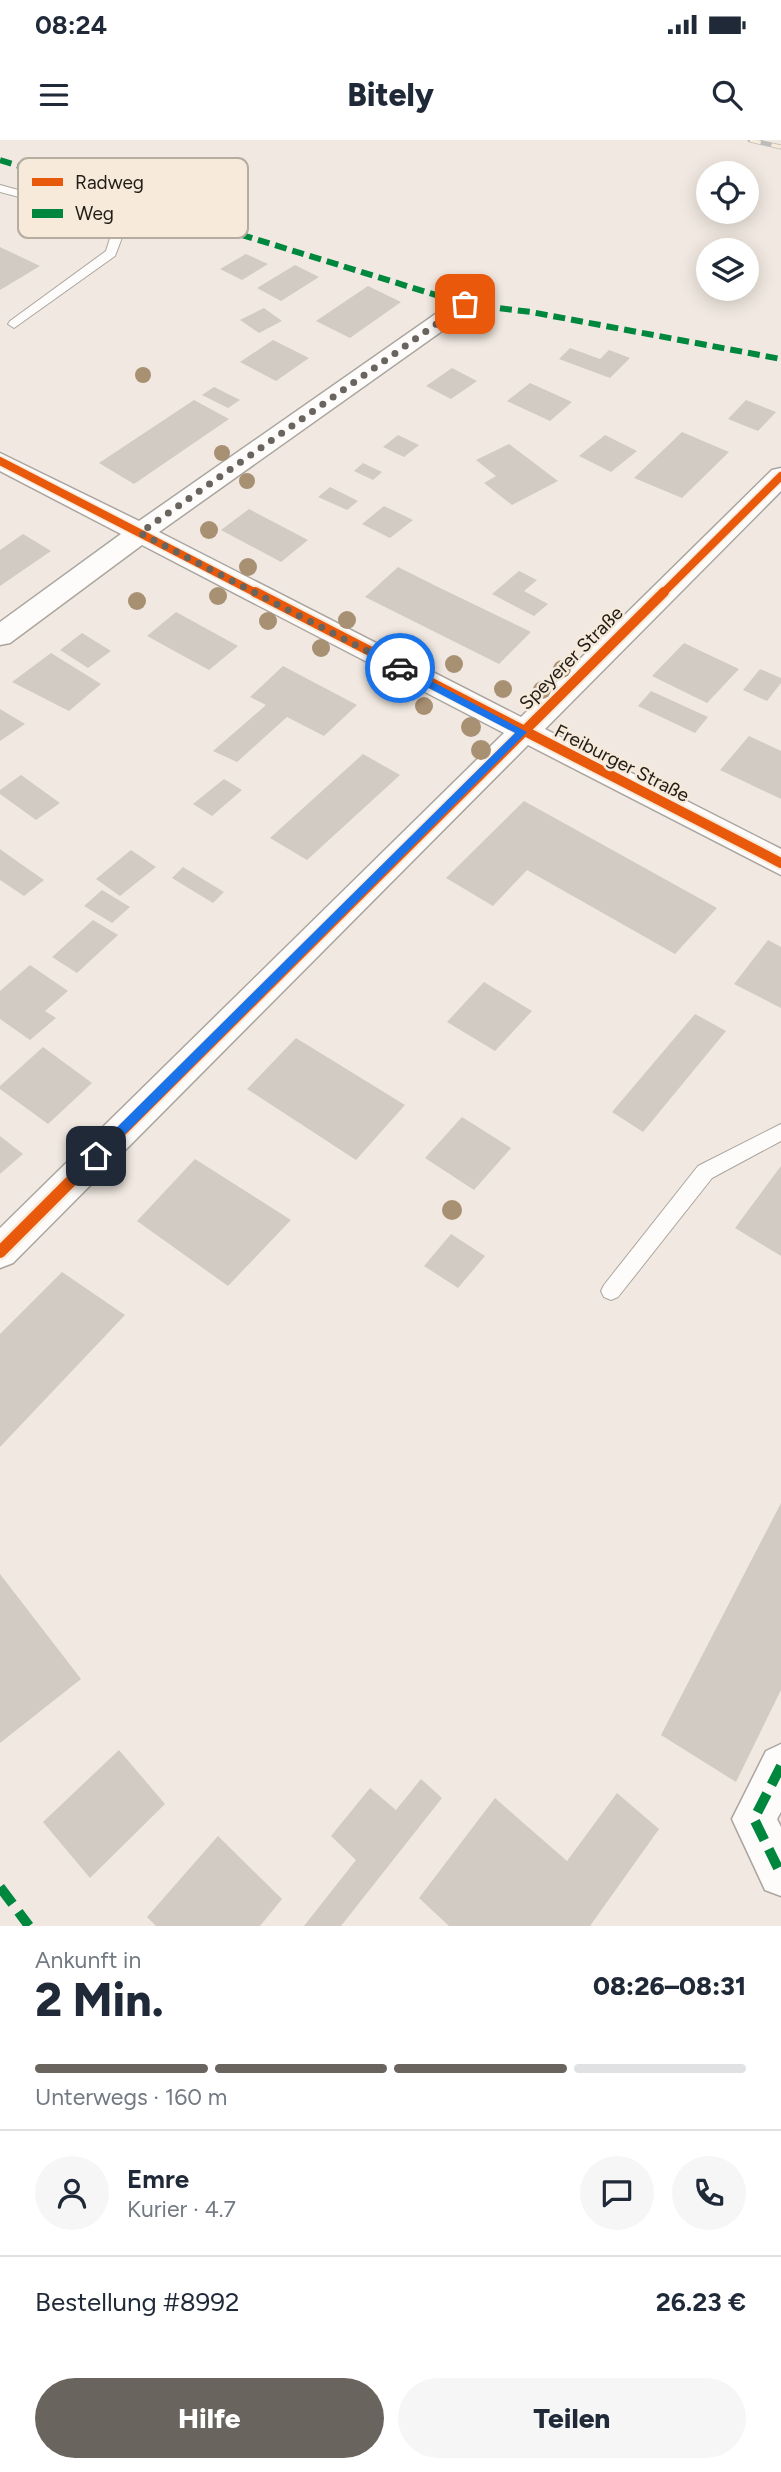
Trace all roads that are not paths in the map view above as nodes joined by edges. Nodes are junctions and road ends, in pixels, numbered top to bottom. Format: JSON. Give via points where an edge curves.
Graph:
{"nodes":[{"id":1,"x":0,"y":188,"type":"edge"},
{"id":2,"x":18,"y":193,"type":"edge"},
{"id":3,"x":116,"y":238,"type":"edge"},
{"id":4,"x":465,"y":304,"type":"dead end"},
{"id":5,"x":14,"y":324,"type":"dead end"},
{"id":6,"x":0,"y":461,"type":"edge"},
{"id":7,"x":781,"y":476,"type":"edge"},
{"id":8,"x":140,"y":533,"type":"junction"},
{"id":9,"x":0,"y":636,"type":"edge"},
{"id":10,"x":522,"y":732,"type":"junction"},
{"id":11,"x":781,"y":863,"type":"edge"},
{"id":12,"x":781,"y":1132,"type":"edge"},
{"id":13,"x":0,"y":1252,"type":"edge"},
{"id":14,"x":611,"y":1291,"type":"dead end"},
{"id":15,"x":781,"y":1766,"type":"edge"},
{"id":16,"x":781,"y":1874,"type":"edge"}],
"edges":[{"from":1,"to":2,"type":"lane"},
{"from":3,"to":5,"type":"lane","via":[[111,253]]},
{"from":4,"to":8,"type":"street"},
{"from":6,"to":8,"type":"street","name":"Freiburger Straße"},
{"from":7,"to":10,"type":"street","name":"Speyerer Straße"},
{"from":8,"to":9,"type":"street"},
{"from":8,"to":10,"type":"street","name":"Freiburger Straße"},
{"from":10,"to":11,"type":"street","name":"Freiburger Straße"},
{"from":10,"to":13,"type":"street","name":"Speyerer Straße"},
{"from":12,"to":14,"type":"lane","via":[[705,1172]]},
{"from":15,"to":16,"type":"street","via":[[754,1819]]}]}
